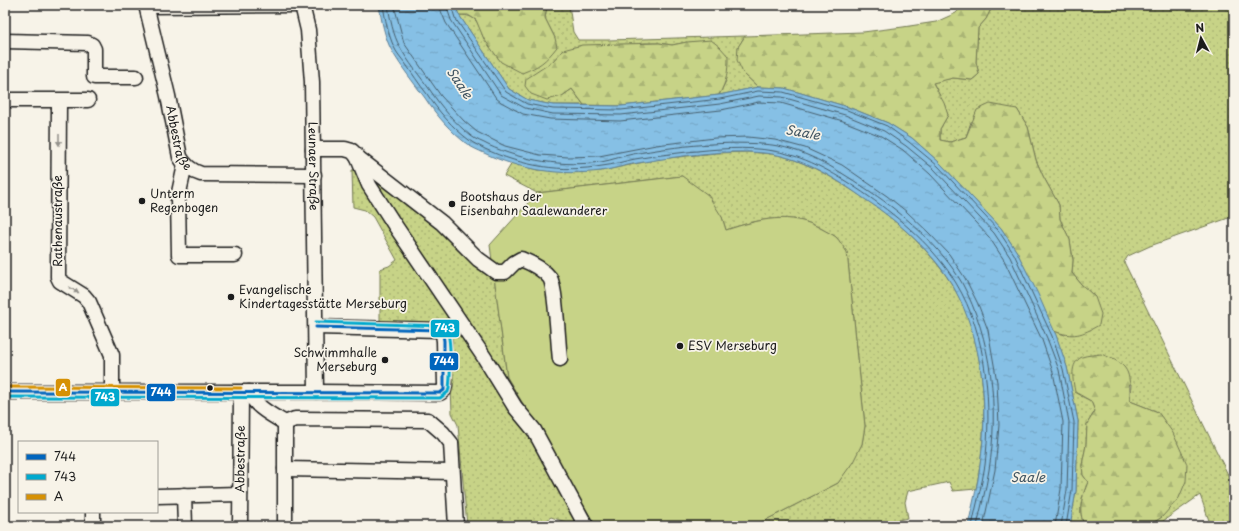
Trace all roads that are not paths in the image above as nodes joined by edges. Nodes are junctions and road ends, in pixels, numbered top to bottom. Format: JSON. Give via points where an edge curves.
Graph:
{"nodes":[{"id":1,"x":302,"y":5,"type":"edge"},
{"id":2,"x":146,"y":6,"type":"edge"},
{"id":3,"x":5,"y":41,"type":"edge"},
{"id":4,"x":136,"y":77,"type":"dead end"},
{"id":5,"x":5,"y":100,"type":"edge"},
{"id":6,"x":88,"y":100,"type":"dead end"},
{"id":7,"x":59,"y":101,"type":"junction"},
{"id":8,"x":313,"y":149,"type":"junction"},
{"id":9,"x":357,"y":156,"type":"junction"},
{"id":10,"x":184,"y":165,"type":"junction"},
{"id":11,"x":314,"y":175,"type":"junction"},
{"id":12,"x":235,"y":255,"type":"dead end"},
{"id":13,"x":316,"y":327,"type":"junction"},
{"id":14,"x":560,"y":359,"type":"dead end"},
{"id":15,"x":5,"y":392,"type":"edge"},
{"id":16,"x":112,"y":392,"type":"junction"},
{"id":17,"x":245,"y":392,"type":"junction"},
{"id":18,"x":316,"y":392,"type":"junction"},
{"id":19,"x":285,"y":423,"type":"junction"},
{"id":20,"x":285,"y":469,"type":"junction"},
{"id":21,"x":452,"y":472,"type":"junction"},
{"id":22,"x":240,"y":494,"type":"junction"},
{"id":23,"x":184,"y":495,"type":"junction"},
{"id":24,"x":158,"y":496,"type":"edge"},
{"id":25,"x":93,"y":513,"type":"edge"},
{"id":26,"x":93,"y":526,"type":"edge"},
{"id":27,"x":185,"y":526,"type":"edge"},
{"id":28,"x":240,"y":526,"type":"edge"},
{"id":29,"x":285,"y":526,"type":"edge"},
{"id":30,"x":456,"y":526,"type":"edge"},
{"id":31,"x":586,"y":526,"type":"edge"}],
"edges":[{"from":1,"to":2,"type":"street","name":"Abbestraße"},
{"from":1,"to":8,"type":"street","name":"Leunaer Straße","via":[[308,30],[312,82]]},
{"from":2,"to":10,"type":"street","name":"Abbestraße","via":[[180,157]]},
{"from":3,"to":4,"type":"street","via":[[88,43],[94,49],[94,77]]},
{"from":5,"to":7,"type":"street"},
{"from":6,"to":7,"type":"street"},
{"from":7,"to":16,"type":"street","name":"Rathenaustraße","one_way":true,"via":[[58,277],[64,284],[87,298],[112,355]]},
{"from":8,"to":9,"type":"street","via":[[345,149]]},
{"from":8,"to":11,"type":"street","name":"Leunaer Straße"},
{"from":9,"to":14,"type":"street","via":[[442,223],[478,259],[496,272],[505,272],[521,259],[540,269],[550,279],[554,294]]},
{"from":9,"to":31,"type":"street","via":[[369,185],[394,224],[515,407],[534,430]]},
{"from":10,"to":11,"type":"street","name":"Abbestraße","via":[[201,174]]},
{"from":10,"to":12,"type":"street","via":[[178,197],[179,255]]},
{"from":11,"to":13,"type":"street","name":"Leunaer Straße"},
{"from":13,"to":18,"type":"street","name":"Leunaer Straße"},
{"from":13,"to":18,"type":"street","via":[[440,330],[444,341],[445,385],[440,393]]},
{"from":15,"to":16,"type":"street"},
{"from":16,"to":17,"type":"street"},
{"from":17,"to":18,"type":"street"},
{"from":17,"to":19,"type":"street","via":[[261,408]]},
{"from":17,"to":22,"type":"street","name":"Abbestraße"},
{"from":19,"to":20,"type":"street"},
{"from":19,"to":21,"type":"street","via":[[295,419],[428,420],[451,443]]},
{"from":20,"to":21,"type":"street"},
{"from":20,"to":29,"type":"street"},
{"from":21,"to":30,"type":"street"},
{"from":22,"to":23,"type":"street"},
{"from":22,"to":28,"type":"street","name":"Abbestraße"},
{"from":23,"to":24,"type":"street"},
{"from":23,"to":27,"type":"street"},
{"from":25,"to":26,"type":"street"}]}
